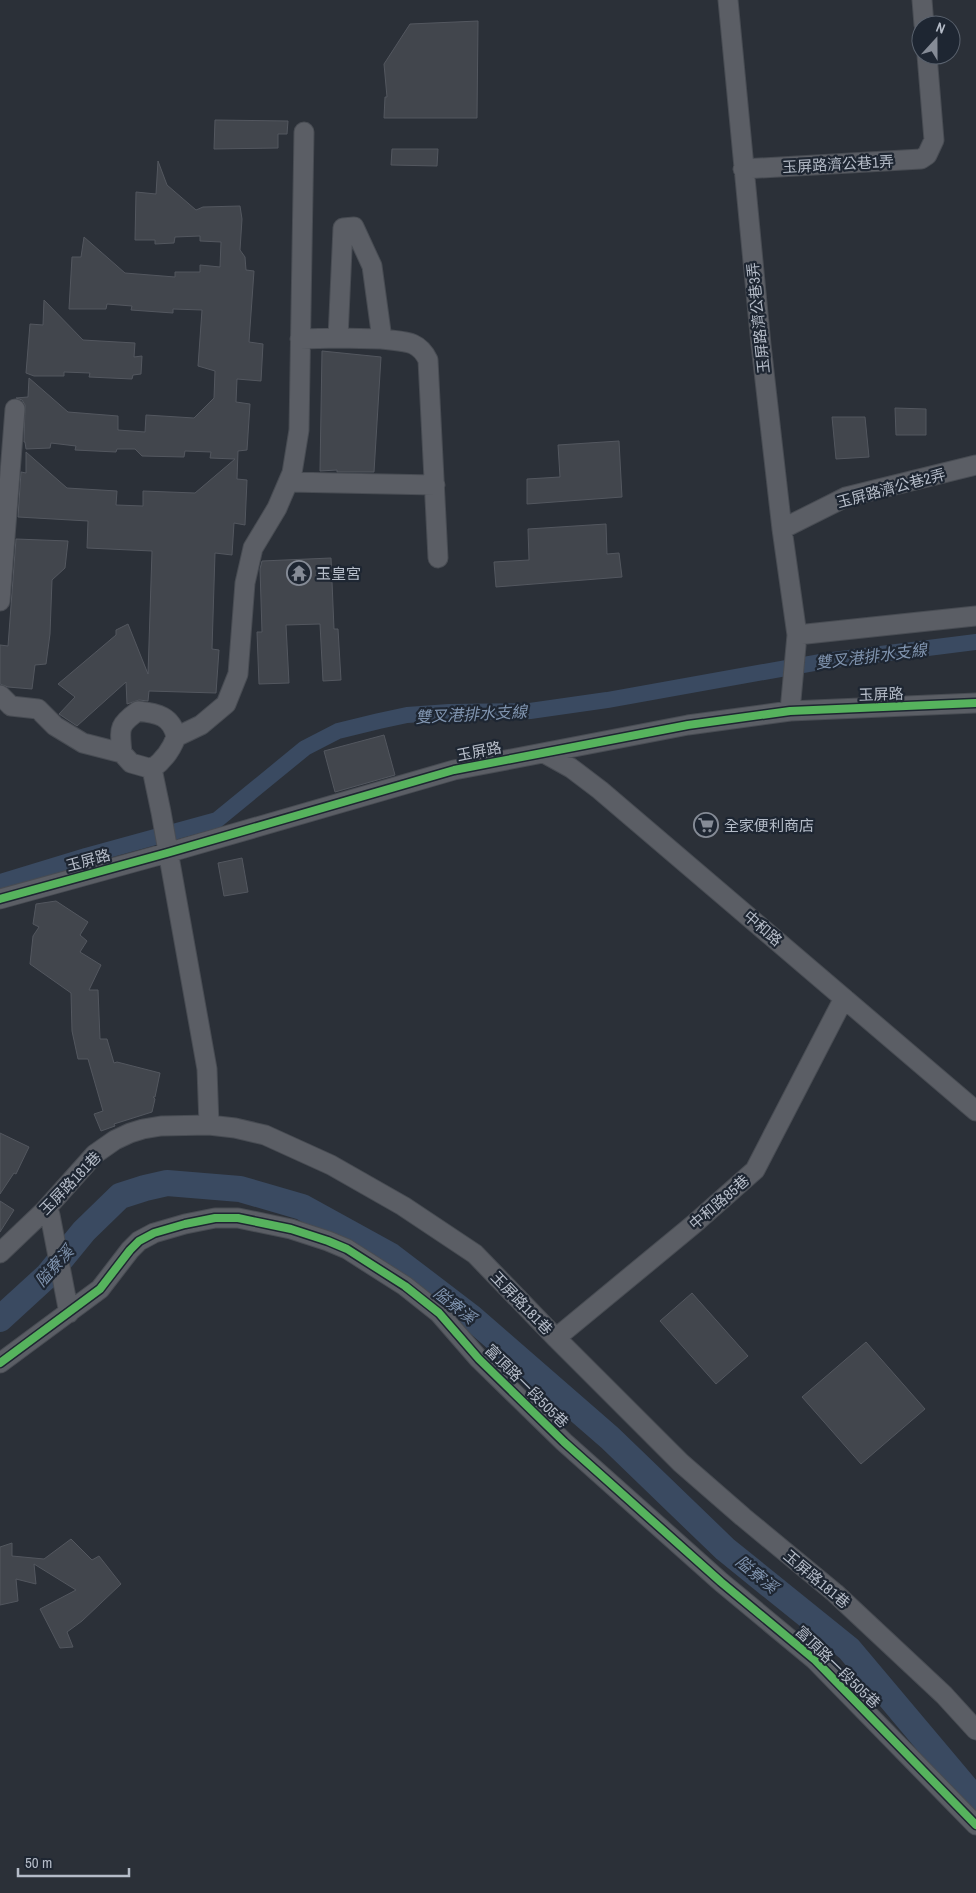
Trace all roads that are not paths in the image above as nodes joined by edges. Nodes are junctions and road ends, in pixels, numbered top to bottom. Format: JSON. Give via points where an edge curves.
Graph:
{"nodes":[{"id":1,"x":728,"y":0,"type":"edge"},
{"id":2,"x":922,"y":0,"type":"edge"},
{"id":3,"x":923,"y":15,"type":"edge"},
{"id":4,"x":928,"y":65,"type":"edge"},
{"id":5,"x":304,"y":132,"type":"dead end"},
{"id":6,"x":743,"y":169,"type":"junction"},
{"id":7,"x":338,"y":338,"type":"junction"},
{"id":8,"x":300,"y":339,"type":"junction"},
{"id":9,"x":382,"y":339,"type":"junction"},
{"id":10,"x":14,"y":409,"type":"dead end"},
{"id":11,"x":976,"y":465,"type":"edge"},
{"id":12,"x":288,"y":482,"type":"junction"},
{"id":13,"x":435,"y":485,"type":"junction"},
{"id":14,"x":782,"y":529,"type":"junction"},
{"id":15,"x":438,"y":558,"type":"dead end"},
{"id":16,"x":0,"y":601,"type":"edge"},
{"id":17,"x":976,"y":616,"type":"edge"},
{"id":18,"x":797,"y":635,"type":"junction"},
{"id":19,"x":0,"y":695,"type":"edge"},
{"id":20,"x":976,"y":704,"type":"edge"},
{"id":21,"x":790,"y":711,"type":"junction"},
{"id":22,"x":176,"y":737,"type":"junction"},
{"id":23,"x":122,"y":753,"type":"junction"},
{"id":24,"x":544,"y":753,"type":"junction"},
{"id":25,"x":152,"y":768,"type":"junction"},
{"id":26,"x":167,"y":853,"type":"junction"},
{"id":27,"x":0,"y":899,"type":"edge"},
{"id":28,"x":844,"y":998,"type":"junction"},
{"id":29,"x":976,"y":1111,"type":"edge"},
{"id":30,"x":209,"y":1125,"type":"junction"},
{"id":31,"x":48,"y":1212,"type":"junction"},
{"id":32,"x":0,"y":1253,"type":"edge"},
{"id":33,"x":68,"y":1307,"type":"junction"},
{"id":34,"x":556,"y":1338,"type":"junction"},
{"id":35,"x":0,"y":1363,"type":"edge"},
{"id":36,"x":976,"y":1730,"type":"edge"},
{"id":37,"x":976,"y":1825,"type":"edge"}],
"edges":[{"from":1,"to":6,"type":"street","name":"玉屏路濟公巷3弄"},
{"from":2,"to":3,"type":"street"},
{"from":4,"to":6,"type":"street","name":"玉屏路濟公巷1弄","via":[[934,140],[930,151],[920,159]]},
{"from":5,"to":8,"type":"street"},
{"from":6,"to":14,"type":"street","name":"玉屏路濟公巷3弄"},
{"from":7,"to":8,"type":"street"},
{"from":7,"to":9,"type":"street"},
{"from":7,"to":9,"type":"street","via":[[343,228],[354,227],[372,266]]},
{"from":8,"to":12,"type":"street","via":[[299,430]]},
{"from":9,"to":13,"type":"street","via":[[411,343],[423,350],[428,360]]},
{"from":10,"to":16,"type":"street"},
{"from":11,"to":14,"type":"street","name":"玉屏路濟公巷2弄","via":[[846,497]]},
{"from":12,"to":13,"type":"street"},
{"from":12,"to":22,"type":"street","via":[[254,548],[245,583],[238,674],[226,704],[202,725]]},
{"from":13,"to":15,"type":"street"},
{"from":14,"to":18,"type":"street","name":"玉屏路濟公巷3弄"},
{"from":17,"to":18,"type":"street"},
{"from":18,"to":21,"type":"street"},
{"from":19,"to":23,"type":"street","via":[[10,706],[38,709],[56,726],[83,743]]},
{"from":20,"to":21,"type":"street","name":"玉屏路"},
{"from":21,"to":24,"type":"street","name":"玉屏路","via":[[688,725]]},
{"from":22,"to":23,"type":"street","via":[[166,718],[138,711],[124,721],[120,732]]},
{"from":22,"to":25,"type":"street","via":[[172,749]]},
{"from":23,"to":25,"type":"street","via":[[131,763]]},
{"from":24,"to":26,"type":"street","name":"玉屏路","via":[[454,770]]},
{"from":24,"to":28,"type":"street","name":"中和路","via":[[572,768],[600,790]]},
{"from":25,"to":26,"type":"street"},
{"from":26,"to":27,"type":"street","name":"玉屏路"},
{"from":26,"to":30,"type":"street","via":[[207,1069]]},
{"from":28,"to":29,"type":"street","name":"中和路"},
{"from":28,"to":34,"type":"street","name":"中和路85巷","via":[[755,1170]]},
{"from":30,"to":31,"type":"street","name":"玉屏路181巷","via":[[162,1126],[130,1133],[95,1154]]},
{"from":30,"to":34,"type":"street","name":"玉屏路181巷","via":[[265,1135],[332,1165],[403,1206],[475,1254]]},
{"from":31,"to":32,"type":"street","name":"玉屏路181巷"},
{"from":31,"to":33,"type":"street"},
{"from":33,"to":35,"type":"street","name":"富頂路一段505巷"},
{"from":33,"to":37,"type":"street","name":"富頂路一段505巷","via":[[100,1289],[140,1241],[154,1233],[185,1224],[215,1218],[238,1218],[291,1229],[347,1250],[405,1286],[439,1313],[479,1359],[564,1442],[721,1582],[815,1660]]},
{"from":34,"to":36,"type":"street","name":"玉屏路181巷","via":[[681,1463],[835,1593],[944,1695]]}]}
